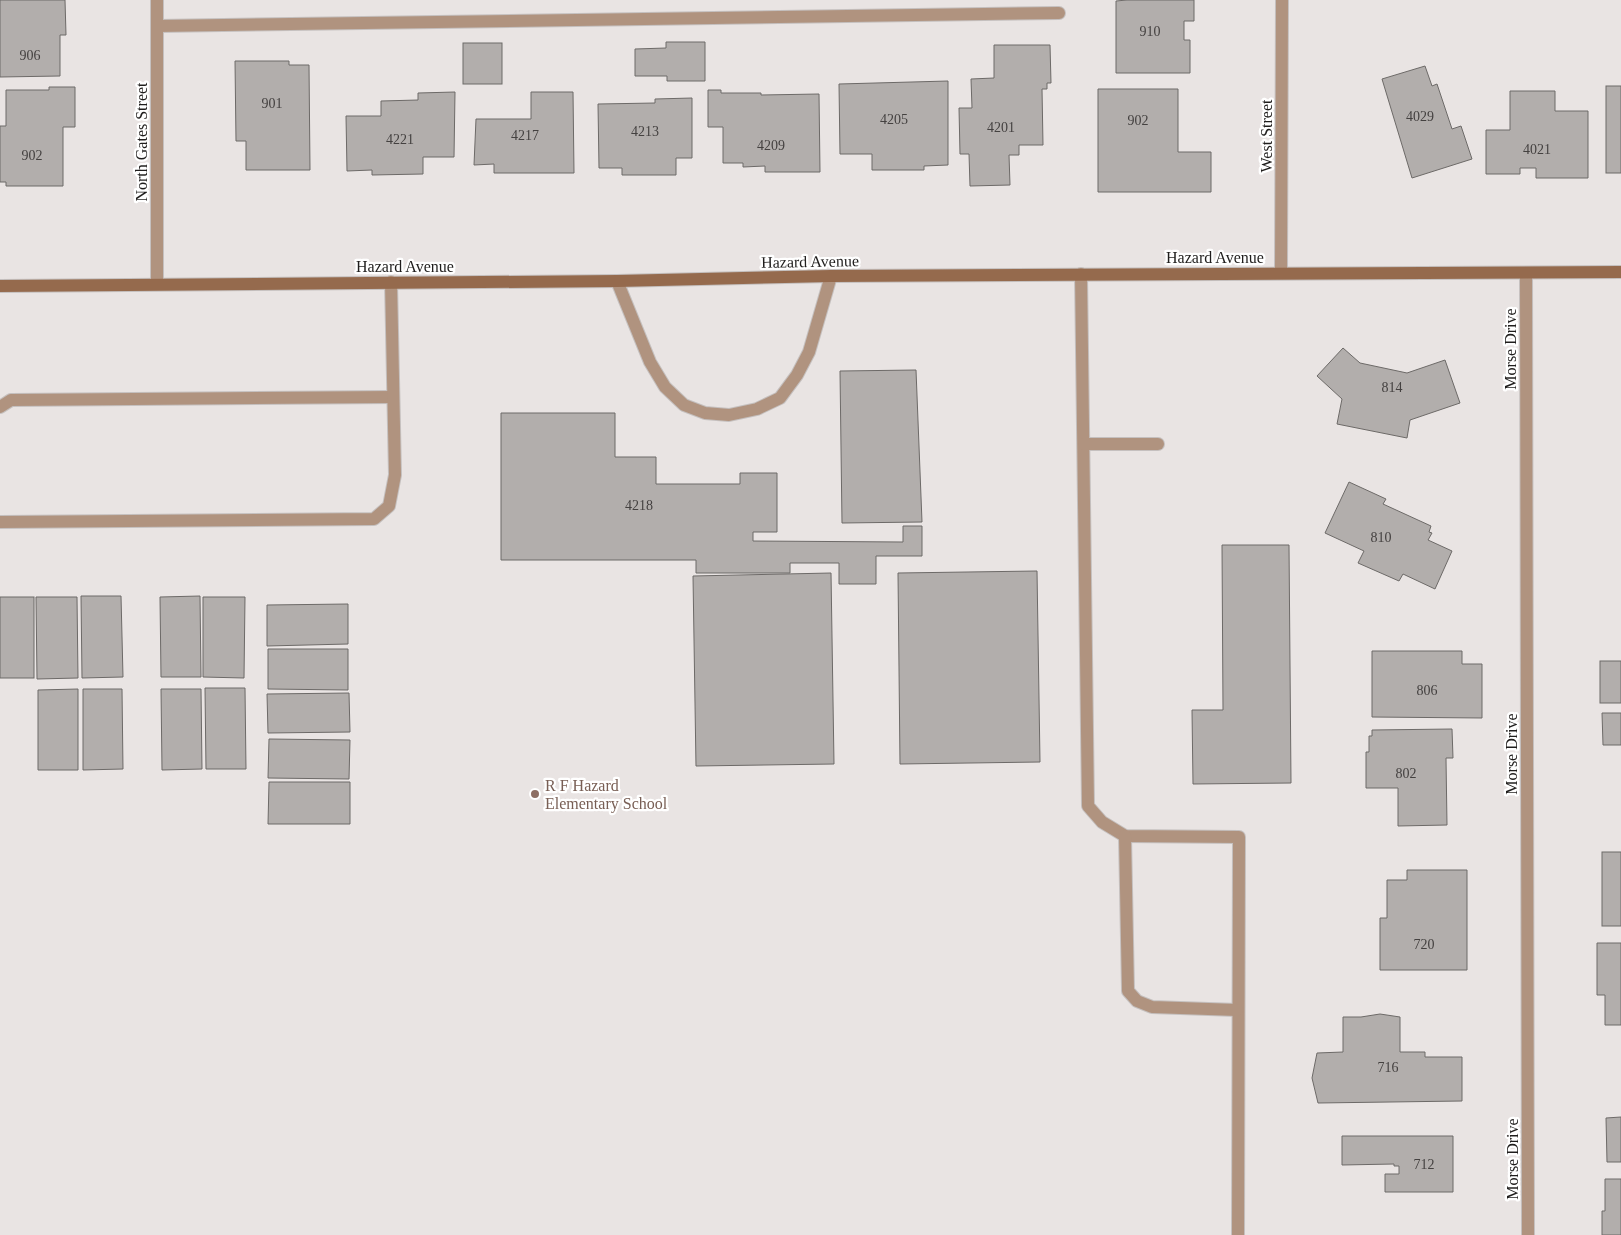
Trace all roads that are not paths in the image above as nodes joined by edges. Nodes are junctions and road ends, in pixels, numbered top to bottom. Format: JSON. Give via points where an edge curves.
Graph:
{"nodes":[{"id":1,"x":157,"y":0,"type":"edge"},
{"id":2,"x":1282,"y":0,"type":"edge"},
{"id":3,"x":1059,"y":13,"type":"dead end"},
{"id":4,"x":157,"y":26,"type":"junction"},
{"id":5,"x":1621,"y":272,"type":"edge"},
{"id":6,"x":1281,"y":273,"type":"junction"},
{"id":7,"x":1526,"y":273,"type":"junction"},
{"id":8,"x":1081,"y":274,"type":"junction"},
{"id":9,"x":831,"y":276,"type":"junction"},
{"id":10,"x":617,"y":280,"type":"junction"},
{"id":11,"x":391,"y":282,"type":"junction"},
{"id":12,"x":157,"y":284,"type":"junction"},
{"id":13,"x":0,"y":286,"type":"edge"},
{"id":14,"x":393,"y":397,"type":"junction"},
{"id":15,"x":0,"y":407,"type":"edge"},
{"id":16,"x":1084,"y":444,"type":"junction"},
{"id":17,"x":1158,"y":444,"type":"dead end"},
{"id":18,"x":0,"y":522,"type":"edge"},
{"id":19,"x":1125,"y":836,"type":"junction"},
{"id":20,"x":1237,"y":1010,"type":"junction"},
{"id":21,"x":1238,"y":1235,"type":"edge"},
{"id":22,"x":1528,"y":1235,"type":"edge"}],
"edges":[{"from":1,"to":4,"type":"street","name":"North Gates Street"},
{"from":2,"to":6,"type":"street","name":"West Street"},
{"from":3,"to":4,"type":"street"},
{"from":4,"to":12,"type":"street","name":"North Gates Street"},
{"from":5,"to":7,"type":"street","name":"Hazard Avenue"},
{"from":6,"to":7,"type":"street","name":"Hazard Avenue"},
{"from":6,"to":8,"type":"street","name":"Hazard Avenue"},
{"from":7,"to":22,"type":"street","name":"Morse Drive"},
{"from":8,"to":9,"type":"street","name":"Hazard Avenue"},
{"from":8,"to":16,"type":"street"},
{"from":9,"to":10,"type":"street","name":"Hazard Avenue"},
{"from":9,"to":10,"type":"street","via":[[809,352],[797,375],[780,398],[757,410],[729,415],[705,413],[684,405],[665,387],[650,362]]},
{"from":10,"to":11,"type":"street","name":"Hazard Avenue"},
{"from":11,"to":12,"type":"street","name":"Hazard Avenue"},
{"from":11,"to":14,"type":"street"},
{"from":12,"to":13,"type":"street","name":"Hazard Avenue"},
{"from":14,"to":15,"type":"street","via":[[11,400]]},
{"from":14,"to":18,"type":"street","via":[[395,475],[388,506],[374,519]]},
{"from":16,"to":17,"type":"street"},
{"from":16,"to":19,"type":"street","via":[[1088,806],[1102,822]]},
{"from":19,"to":20,"type":"street","via":[[1128,991],[1137,1001],[1152,1007]]},
{"from":19,"to":20,"type":"street","via":[[1239,837]]},
{"from":20,"to":21,"type":"street"}]}
